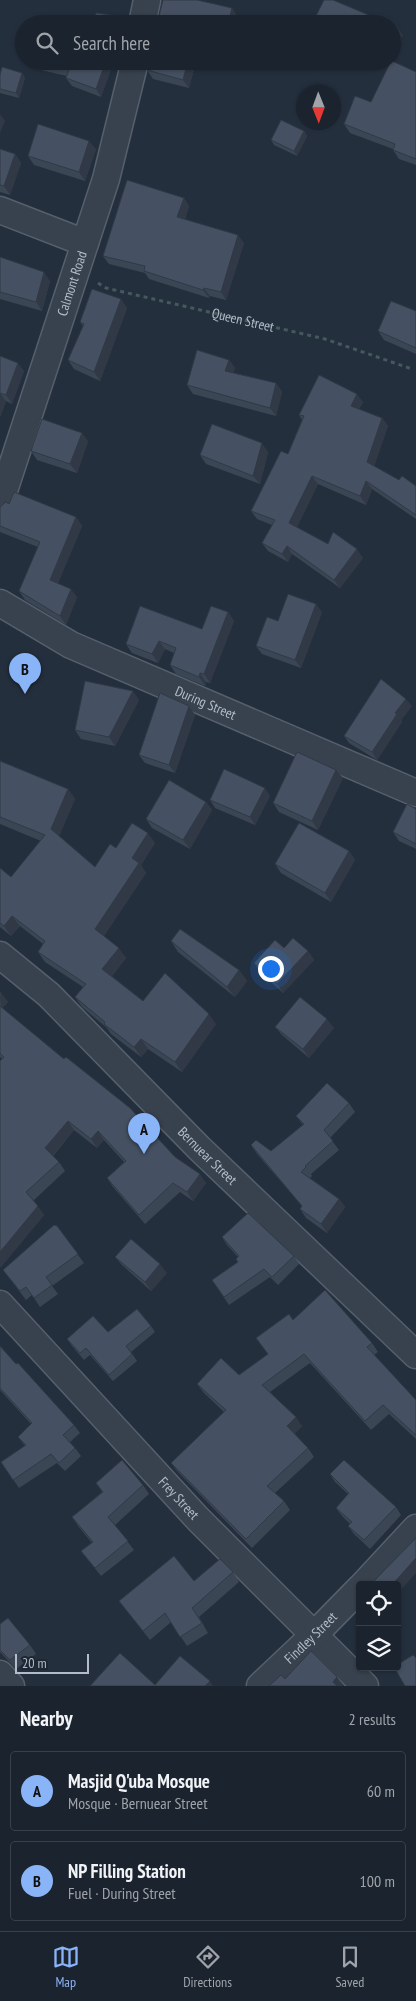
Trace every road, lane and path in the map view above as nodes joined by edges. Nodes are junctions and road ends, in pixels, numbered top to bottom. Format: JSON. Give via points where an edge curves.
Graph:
{"nodes":[{"id":1,"x":147,"y":0,"type":"edge"},
{"id":2,"x":144,"y":15,"type":"edge"},
{"id":3,"x":133,"y":70,"type":"edge"},
{"id":4,"x":0,"y":210,"type":"edge"},
{"id":5,"x":85,"y":243,"type":"junction"},
{"id":6,"x":76,"y":270,"type":"junction"},
{"id":7,"x":412,"y":369,"type":"dead end"},
{"id":8,"x":0,"y":502,"type":"edge"},
{"id":9,"x":0,"y":603,"type":"edge"},
{"id":10,"x":416,"y":793,"type":"edge"},
{"id":11,"x":0,"y":955,"type":"edge"},
{"id":12,"x":0,"y":1304,"type":"edge"},
{"id":13,"x":416,"y":1355,"type":"edge"},
{"id":14,"x":416,"y":1528,"type":"edge"},
{"id":15,"x":367,"y":1581,"type":"edge"},
{"id":16,"x":356,"y":1592,"type":"edge"},
{"id":17,"x":314,"y":1635,"type":"junction"},
{"id":18,"x":0,"y":1674,"type":"edge"},
{"id":19,"x":11,"y":1686,"type":"edge"},
{"id":20,"x":260,"y":1686,"type":"edge"},
{"id":21,"x":365,"y":1686,"type":"edge"}],
"edges":[{"from":1,"to":2,"type":"street"},
{"from":3,"to":5,"type":"street","name":"Calmont Road","via":[[106,179]]},
{"from":4,"to":5,"type":"street"},
{"from":5,"to":6,"type":"street","name":"Calmont Road"},
{"from":6,"to":7,"type":"path","name":"Queen Street","via":[[106,288],[325,339]]},
{"from":6,"to":8,"type":"street","name":"Calmont Road"},
{"from":9,"to":10,"type":"street","name":"During Street","via":[[71,645]]},
{"from":11,"to":13,"type":"street","name":"Bernuear Street","via":[[49,995],[199,1148]]},
{"from":12,"to":17,"type":"street","name":"Frey Street","via":[[198,1519]]},
{"from":14,"to":15,"type":"street"},
{"from":16,"to":17,"type":"street","name":"Findley Street"},
{"from":17,"to":20,"type":"street","name":"Findley Street"},
{"from":17,"to":21,"type":"street","name":"Frey Street"},
{"from":18,"to":19,"type":"street"}]}
